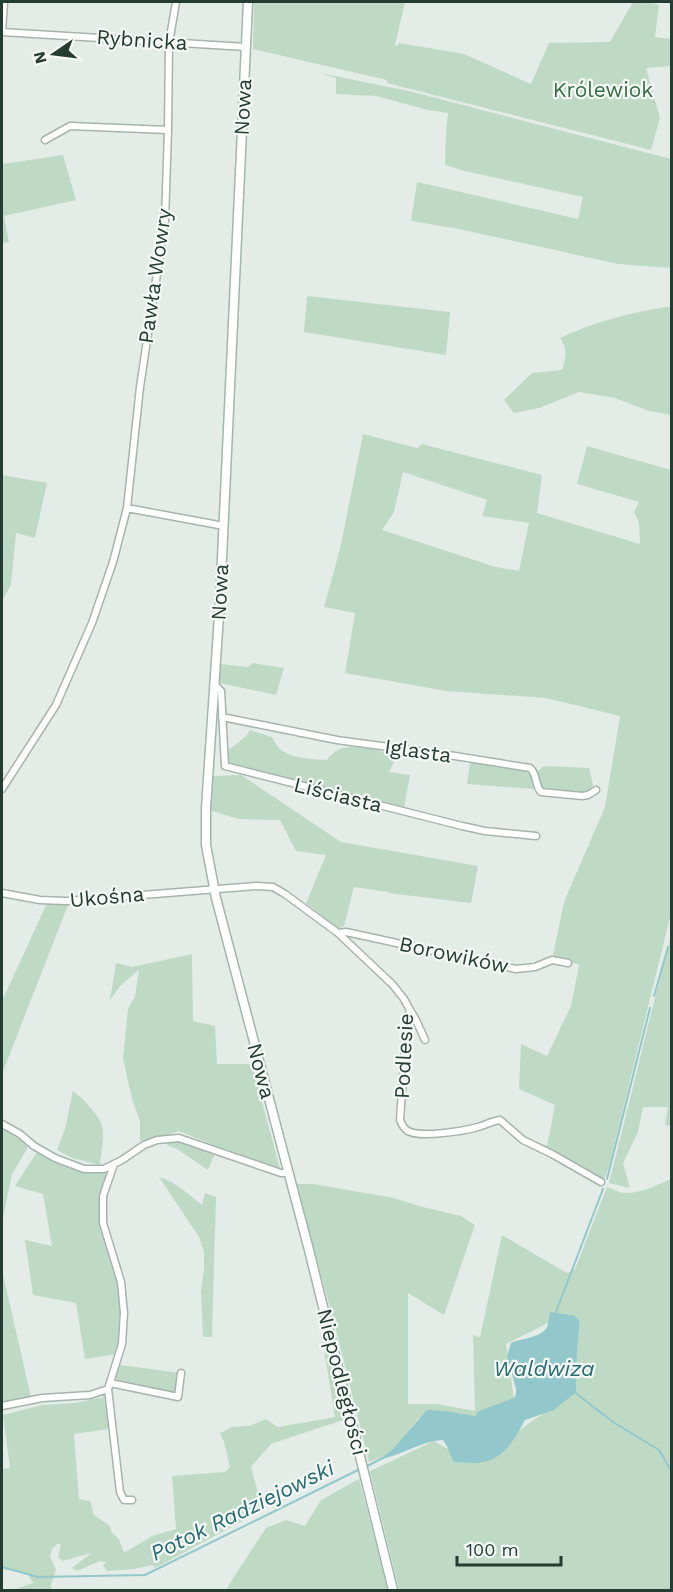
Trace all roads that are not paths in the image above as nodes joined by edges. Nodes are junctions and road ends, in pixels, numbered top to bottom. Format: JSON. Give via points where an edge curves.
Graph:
{"nodes":[{"id":1,"x":4,"y":2,"type":"edge"},
{"id":2,"x":176,"y":2,"type":"edge"},
{"id":3,"x":248,"y":2,"type":"edge"},
{"id":4,"x":2,"y":32,"type":"edge"},
{"id":5,"x":169,"y":43,"type":"junction"},
{"id":6,"x":246,"y":47,"type":"junction"},
{"id":7,"x":168,"y":130,"type":"junction"},
{"id":8,"x":45,"y":140,"type":"dead end"},
{"id":9,"x":127,"y":508,"type":"junction"},
{"id":10,"x":224,"y":526,"type":"junction"},
{"id":11,"x":214,"y":684,"type":"junction"},
{"id":12,"x":222,"y":717,"type":"junction"},
{"id":13,"x":2,"y":789,"type":"edge"},
{"id":14,"x":596,"y":790,"type":"dead end"},
{"id":15,"x":536,"y":836,"type":"dead end"},
{"id":16,"x":213,"y":889,"type":"junction"},
{"id":17,"x":2,"y":893,"type":"edge"},
{"id":18,"x":338,"y":933,"type":"junction"},
{"id":19,"x":568,"y":963,"type":"dead end"},
{"id":20,"x":410,"y":1010,"type":"junction"},
{"id":21,"x":425,"y":1040,"type":"dead end"},
{"id":22,"x":2,"y":1124,"type":"edge"},
{"id":23,"x":114,"y":1164,"type":"junction"},
{"id":24,"x":289,"y":1173,"type":"junction"},
{"id":25,"x":601,"y":1182,"type":"dead end"},
{"id":26,"x":181,"y":1373,"type":"dead end"},
{"id":27,"x":109,"y":1386,"type":"junction"},
{"id":28,"x":2,"y":1406,"type":"edge"},
{"id":29,"x":132,"y":1500,"type":"dead end"},
{"id":30,"x":393,"y":1590,"type":"edge"}],
"edges":[{"from":1,"to":4,"type":"street"},
{"from":2,"to":5,"type":"street","name":"Pawła Wowry"},
{"from":3,"to":6,"type":"street","name":"Nowa"},
{"from":4,"to":5,"type":"street","name":"Rybnicka"},
{"from":5,"to":6,"type":"street","name":"Rybnicka"},
{"from":5,"to":7,"type":"street","name":"Pawła Wowry"},
{"from":6,"to":10,"type":"street","name":"Nowa"},
{"from":7,"to":8,"type":"street","via":[[70,126]]},
{"from":7,"to":9,"type":"street","name":"Pawła Wowry","via":[[165,219]]},
{"from":9,"to":10,"type":"street"},
{"from":9,"to":13,"type":"street","name":"Pawła Wowry","via":[[114,562],[56,705]]},
{"from":10,"to":11,"type":"street","name":"Nowa"},
{"from":11,"to":12,"type":"street","name":"Liściasta","via":[[221,691]]},
{"from":11,"to":16,"type":"street","name":"Nowa","via":[[206,825]]},
{"from":12,"to":14,"type":"street","name":"Iglasta","via":[[337,740],[530,768],[541,792],[582,796]]},
{"from":12,"to":15,"type":"street","name":"Liściasta","via":[[225,766],[230,768],[474,828]]},
{"from":16,"to":17,"type":"street","name":"Ukośna","via":[[66,901]]},
{"from":16,"to":18,"type":"street","name":"Podlesie","via":[[273,887]]},
{"from":16,"to":24,"type":"street","name":"Nowa"},
{"from":18,"to":19,"type":"street","name":"Borowików","via":[[516,969],[552,960]]},
{"from":18,"to":20,"type":"street","name":"Podlesie","via":[[393,985]]},
{"from":20,"to":21,"type":"street"},
{"from":20,"to":25,"type":"street","name":"Podlesie","via":[[400,1120],[407,1131],[448,1132],[500,1120],[523,1140]]},
{"from":22,"to":23,"type":"street","via":[[34,1146],[84,1169],[104,1169]]},
{"from":23,"to":24,"type":"street","via":[[144,1145],[179,1138]]},
{"from":23,"to":27,"type":"street","via":[[103,1196],[103,1223],[121,1282],[124,1313],[122,1344]]},
{"from":24,"to":30,"type":"street","name":"Niepodległości"},
{"from":26,"to":27,"type":"street","via":[[178,1397]]},
{"from":27,"to":28,"type":"street","via":[[90,1395]]},
{"from":27,"to":29,"type":"street","via":[[120,1492],[124,1500]]}]}
